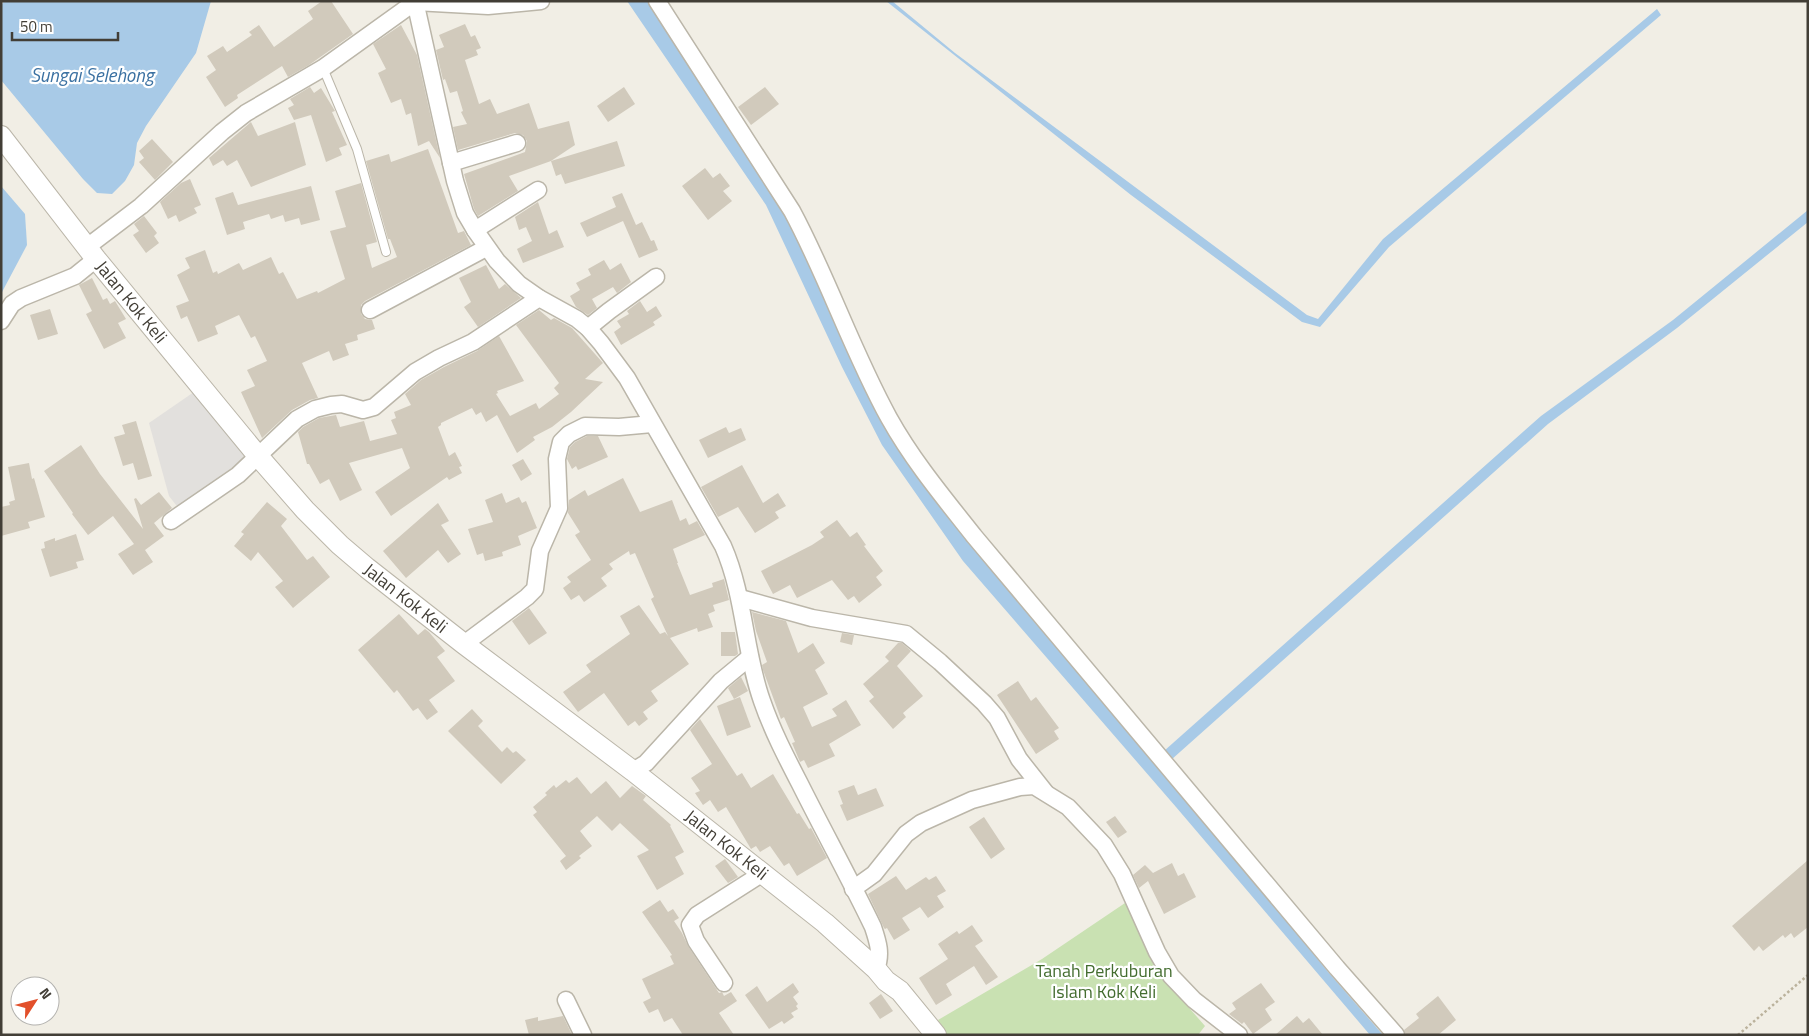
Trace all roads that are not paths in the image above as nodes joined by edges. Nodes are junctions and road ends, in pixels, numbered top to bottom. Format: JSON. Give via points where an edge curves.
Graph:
{"nodes":[{"id":1,"x":541,"y":1,"type":"edge"},
{"id":2,"x":657,"y":1,"type":"edge"},
{"id":3,"x":415,"y":2,"type":"edge"},
{"id":4,"x":323,"y":68,"type":"junction"},
{"id":5,"x":1,"y":136,"type":"edge"},
{"id":6,"x":517,"y":144,"type":"dead end"},
{"id":7,"x":451,"y":163,"type":"junction"},
{"id":8,"x":538,"y":190,"type":"dead end"},
{"id":9,"x":475,"y":230,"type":"junction"},
{"id":10,"x":486,"y":248,"type":"junction"},
{"id":11,"x":386,"y":252,"type":"dead end"},
{"id":12,"x":91,"y":253,"type":"junction"},
{"id":13,"x":656,"y":277,"type":"dead end"},
{"id":14,"x":539,"y":298,"type":"junction"},
{"id":15,"x":370,"y":310,"type":"dead end"},
{"id":16,"x":1,"y":321,"type":"edge"},
{"id":17,"x":588,"y":328,"type":"junction"},
{"id":18,"x":652,"y":424,"type":"junction"},
{"id":19,"x":258,"y":456,"type":"junction"},
{"id":20,"x":171,"y":520,"type":"dead end"},
{"id":21,"x":740,"y":598,"type":"junction"},
{"id":22,"x":464,"y":644,"type":"junction"},
{"id":23,"x":750,"y":658,"type":"junction"},
{"id":24,"x":633,"y":771,"type":"junction"},
{"id":25,"x":1046,"y":794,"type":"junction"},
{"id":26,"x":763,"y":873,"type":"junction"},
{"id":27,"x":853,"y":889,"type":"junction"},
{"id":28,"x":881,"y":975,"type":"junction"},
{"id":29,"x":724,"y":983,"type":"dead end"},
{"id":30,"x":566,"y":1000,"type":"dead end"},
{"id":31,"x":583,"y":1035,"type":"edge"},
{"id":32,"x":918,"y":1035,"type":"edge"},
{"id":33,"x":936,"y":1035,"type":"edge"},
{"id":34,"x":1239,"y":1035,"type":"edge"},
{"id":35,"x":1396,"y":1035,"type":"edge"}],
"edges":[{"from":1,"to":3,"type":"street","via":[[488,6]]},
{"from":2,"to":35,"type":"street","via":[[792,210],[874,390],[910,452],[974,536]]},
{"from":3,"to":4,"type":"street"},
{"from":3,"to":7,"type":"street"},
{"from":4,"to":11,"type":"lane","via":[[357,149]]},
{"from":4,"to":12,"type":"street","via":[[246,113],[222,132]]},
{"from":5,"to":12,"type":"street","name":"Jalan Kok Keli"},
{"from":6,"to":7,"type":"street"},
{"from":7,"to":9,"type":"street","via":[[459,195]]},
{"from":8,"to":9,"type":"street"},
{"from":9,"to":10,"type":"street"},
{"from":10,"to":14,"type":"street","via":[[508,274]]},
{"from":10,"to":15,"type":"street"},
{"from":12,"to":16,"type":"street","via":[[75,276],[21,298],[12,304]]},
{"from":12,"to":19,"type":"street","name":"Jalan Kok Keli"},
{"from":13,"to":17,"type":"street"},
{"from":14,"to":17,"type":"street"},
{"from":14,"to":19,"type":"street","via":[[480,337],[415,372],[374,407],[363,410],[342,404],[315,409],[298,419]]},
{"from":17,"to":18,"type":"street","via":[[626,378]]},
{"from":18,"to":21,"type":"street","via":[[723,546]]},
{"from":18,"to":22,"type":"street","via":[[585,426],[564,439],[558,449],[557,460],[559,508],[540,551],[535,589]]},
{"from":19,"to":20,"type":"street","via":[[238,475]]},
{"from":19,"to":22,"type":"street","name":"Jalan Kok Keli","via":[[340,545]]},
{"from":21,"to":23,"type":"street"},
{"from":21,"to":25,"type":"street","via":[[812,618],[906,634],[984,703],[997,718],[1019,759]]},
{"from":22,"to":24,"type":"street","name":"Jalan Kok Keli"},
{"from":23,"to":24,"type":"street","via":[[732,670],[646,763]]},
{"from":23,"to":27,"type":"street","via":[[762,703],[779,742]]},
{"from":24,"to":26,"type":"street","name":"Jalan Kok Keli"},
{"from":25,"to":27,"type":"street","via":[[1034,786],[1020,787],[972,800],[938,814],[906,834],[874,874]]},
{"from":25,"to":34,"type":"street","via":[[1068,807],[1104,845],[1122,874],[1170,976],[1194,1000]]},
{"from":26,"to":28,"type":"street","name":"Jalan Kok Keli","via":[[825,923]]},
{"from":26,"to":29,"type":"street","via":[[697,915],[690,925],[696,941]]},
{"from":27,"to":28,"type":"street","via":[[873,927]]},
{"from":28,"to":32,"type":"street","name":"Jalan Kok Keli","via":[[890,998]]},
{"from":28,"to":33,"type":"street","name":"Jalan Kok Keli","via":[[900,990]]},
{"from":30,"to":31,"type":"street"}]}
